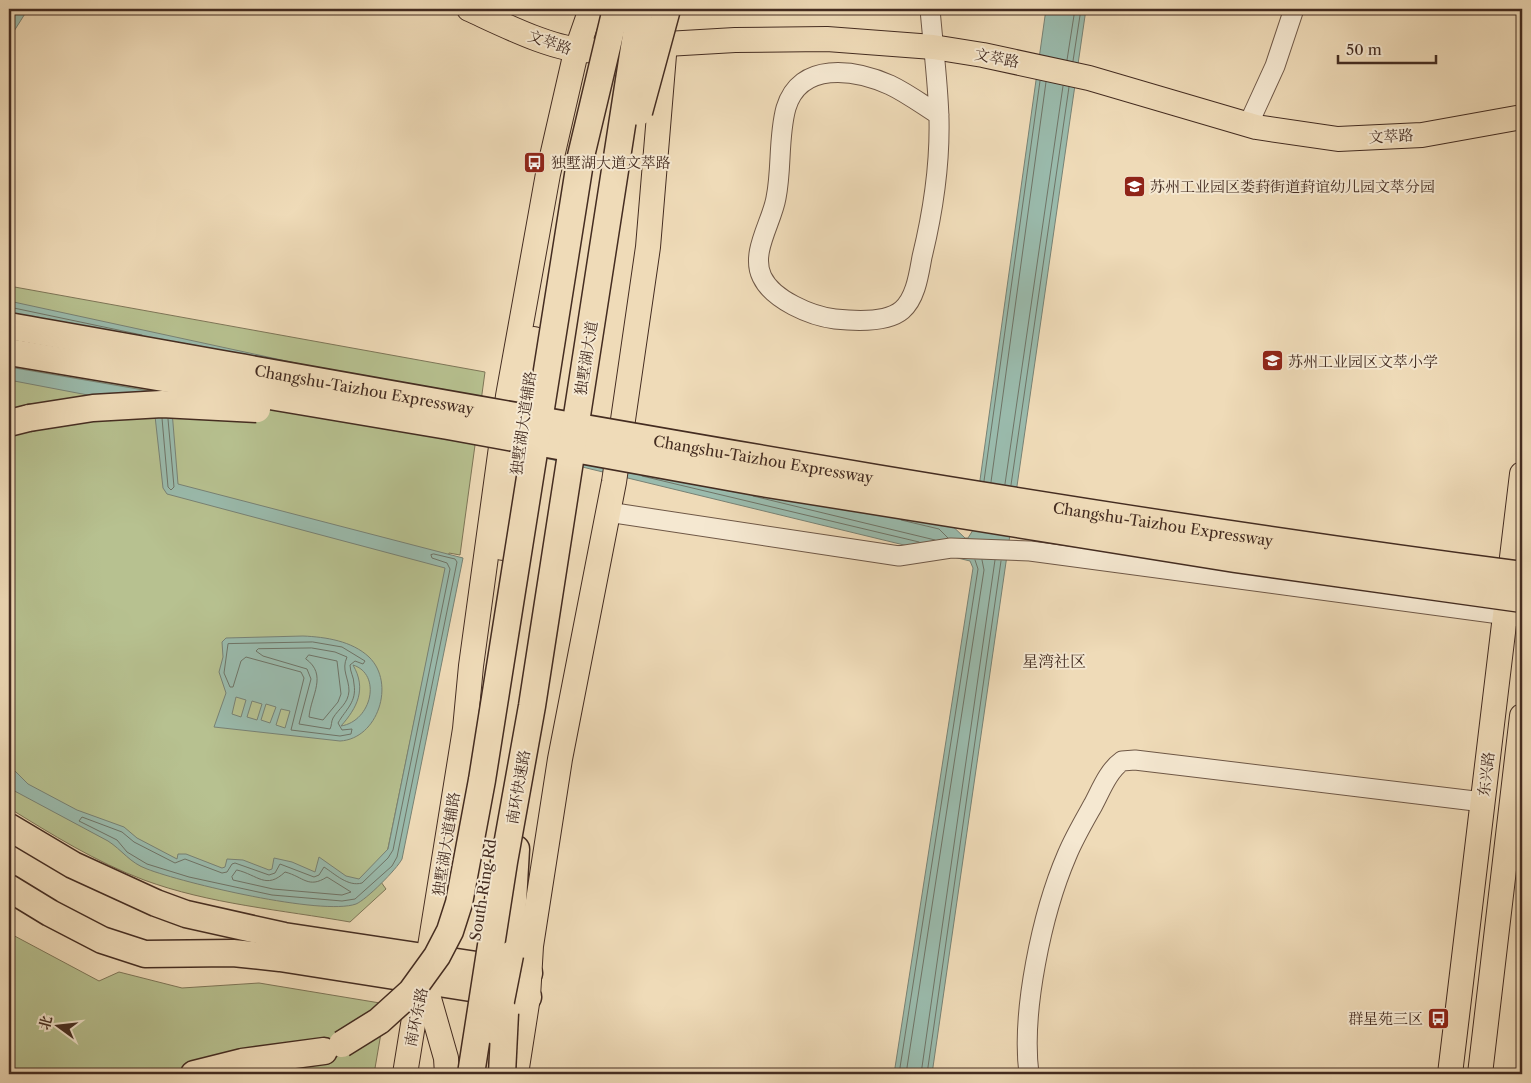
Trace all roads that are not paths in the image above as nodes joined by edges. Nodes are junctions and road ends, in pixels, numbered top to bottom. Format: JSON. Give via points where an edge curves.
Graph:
{"nodes":[{"id":1,"x":469,"y":9,"type":"edge"},
{"id":2,"x":591,"y":9,"type":"edge"},
{"id":3,"x":617,"y":9,"type":"edge"},
{"id":4,"x":629,"y":9,"type":"edge"},
{"id":5,"x":640,"y":9,"type":"edge"},
{"id":6,"x":667,"y":9,"type":"edge"},
{"id":7,"x":930,"y":9,"type":"edge"},
{"id":8,"x":1294,"y":9,"type":"edge"},
{"id":9,"x":664,"y":44,"type":"junction"},
{"id":10,"x":933,"y":47,"type":"junction"},
{"id":11,"x":576,"y":52,"type":"junction"},
{"id":12,"x":939,"y":115,"type":"junction"},
{"id":13,"x":1522,"y":116,"type":"edge"},
{"id":14,"x":1248,"y":125,"type":"junction"},
{"id":15,"x":609,"y":209,"type":"junction"},
{"id":16,"x":9,"y":326,"type":"edge"},
{"id":17,"x":9,"y":352,"type":"edge"},
{"id":18,"x":9,"y":422,"type":"edge"},
{"id":19,"x":1522,"y":474,"type":"edge"},
{"id":20,"x":606,"y":480,"type":"junction"},
{"id":21,"x":756,"y":482,"type":"junction"},
{"id":22,"x":608,"y":512,"type":"junction"},
{"id":23,"x":1522,"y":575,"type":"edge"},
{"id":24,"x":1517,"y":610,"type":"edge"},
{"id":25,"x":522,"y":706,"type":"junction"},
{"id":26,"x":1522,"y":716,"type":"edge"},
{"id":27,"x":560,"y":759,"type":"junction"},
{"id":28,"x":520,"y":784,"type":"junction"},
{"id":29,"x":1483,"y":802,"type":"junction"},
{"id":30,"x":9,"y":826,"type":"edge"},
{"id":31,"x":1473,"y":886,"type":"junction"},
{"id":32,"x":9,"y":888,"type":"edge"},
{"id":33,"x":1502,"y":890,"type":"junction"},
{"id":34,"x":510,"y":955,"type":"junction"},
{"id":35,"x":426,"y":970,"type":"junction"},
{"id":36,"x":528,"y":985,"type":"junction"},
{"id":37,"x":324,"y":1051,"type":"junction"},
{"id":38,"x":194,"y":1074,"type":"edge"},
{"id":39,"x":253,"y":1074,"type":"edge"},
{"id":40,"x":404,"y":1074,"type":"edge"},
{"id":41,"x":447,"y":1074,"type":"edge"},
{"id":42,"x":454,"y":1074,"type":"edge"},
{"id":43,"x":471,"y":1074,"type":"edge"},
{"id":44,"x":488,"y":1074,"type":"edge"},
{"id":45,"x":502,"y":1074,"type":"edge"},
{"id":46,"x":516,"y":1074,"type":"edge"},
{"id":47,"x":1029,"y":1074,"type":"edge"},
{"id":48,"x":1450,"y":1074,"type":"edge"},
{"id":49,"x":1480,"y":1074,"type":"edge"}],
"edges":[{"from":1,"to":11,"type":"main road","name":"文萃路"},
{"from":2,"to":11,"type":"main road","name":"独墅湖大道辅路"},
{"from":3,"to":25,"type":"highway","name":"独墅湖大道","bridge":true,"via":[[537,520]]},
{"from":3,"to":37,"type":"highway","bridge":true,"via":[[581,156],[460,903],[437,956],[411,992],[367,1030]]},
{"from":4,"to":9,"type":"main road"},
{"from":5,"to":15,"type":"highway","name":"独墅湖大道","bridge":true},
{"from":6,"to":9,"type":"main road"},
{"from":6,"to":15,"type":"highway","bridge":true},
{"from":7,"to":10,"type":"street"},
{"from":8,"to":14,"type":"street","via":[[1275,66]]},
{"from":9,"to":10,"type":"main road","name":"文萃路","via":[[827,39]]},
{"from":9,"to":11,"type":"main road","name":"文萃路"},
{"from":9,"to":20,"type":"main road","bridge":true,"via":[[648,247]]},
{"from":10,"to":12,"type":"street"},
{"from":10,"to":14,"type":"main road","name":"文萃路","via":[[1089,78]]},
{"from":11,"to":35,"type":"main road","name":"独墅湖大道辅路","bridge":true,"via":[[561,114],[556,174],[507,473],[471,666],[465,729]]},
{"from":12,"to":12,"type":"street","via":[[892,86],[864,76],[820,73],[797,88],[785,113],[776,200],[761,250],[760,270],[768,285],[802,308],[830,318],[878,318],[896,314],[905,307],[920,270],[931,212]]},
{"from":13,"to":14,"type":"main road","name":"文萃路","via":[[1422,135],[1338,139]]},
{"from":15,"to":25,"type":"highway","name":"独墅湖大道","bridge":true},
{"from":16,"to":23,"type":"highway","name":"Changshu-Taizhou Expressway","bridge":true,"via":[[1067,509]]},
{"from":17,"to":21,"type":"highway","name":"Changshu-Taizhou Expressway","bridge":true},
{"from":18,"to":21,"type":"highway","bridge":true,"via":[[84,409],[132,405],[188,404],[300,412],[615,467]]},
{"from":19,"to":24,"type":"main road","name":"东兴路"},
{"from":20,"to":22,"type":"main road"},
{"from":20,"to":27,"type":"main road"},
{"from":21,"to":24,"type":"highway","name":"Changshu-Taizhou Expressway","bridge":true,"via":[[1235,559]]},
{"from":22,"to":24,"type":"street","via":[[899,556],[951,548],[1030,551]]},
{"from":22,"to":27,"type":"main road"},
{"from":24,"to":29,"type":"main road","name":"东兴路"},
{"from":25,"to":28,"type":"highway","name":"南环快速路","bridge":true},
{"from":25,"to":42,"type":"highway","name":"South Ring Rd"},
{"from":26,"to":33,"type":"main road","name":"东兴路"},
{"from":27,"to":36,"type":"main road"},
{"from":28,"to":34,"type":"highway","bridge":true},
{"from":28,"to":43,"type":"highway","name":"南环快速路","bridge":true,"via":[[504,862]]},
{"from":29,"to":31,"type":"main road","name":"东兴路"},
{"from":29,"to":47,"type":"street","via":[[1122,761],[1108,776],[1078,831],[1056,886],[1029,1012]]},
{"from":30,"to":35,"type":"highway","via":[[73,865],[186,914]]},
{"from":31,"to":33,"type":"main road"},
{"from":31,"to":48,"type":"main road","name":"东兴路"},
{"from":32,"to":35,"type":"highway","via":[[102,940],[145,954],[233,953]]},
{"from":33,"to":49,"type":"main road","name":"东兴路"},
{"from":34,"to":44,"type":"highway","bridge":true},
{"from":34,"to":45,"type":"highway","bridge":true},
{"from":35,"to":36,"type":"highway"},
{"from":35,"to":40,"type":"main road","name":"南环东路"},
{"from":35,"to":41,"type":"main road"},
{"from":36,"to":46,"type":"main road"},
{"from":37,"to":38,"type":"highway","via":[[242,1062]]},
{"from":37,"to":39,"type":"highway"}]}
